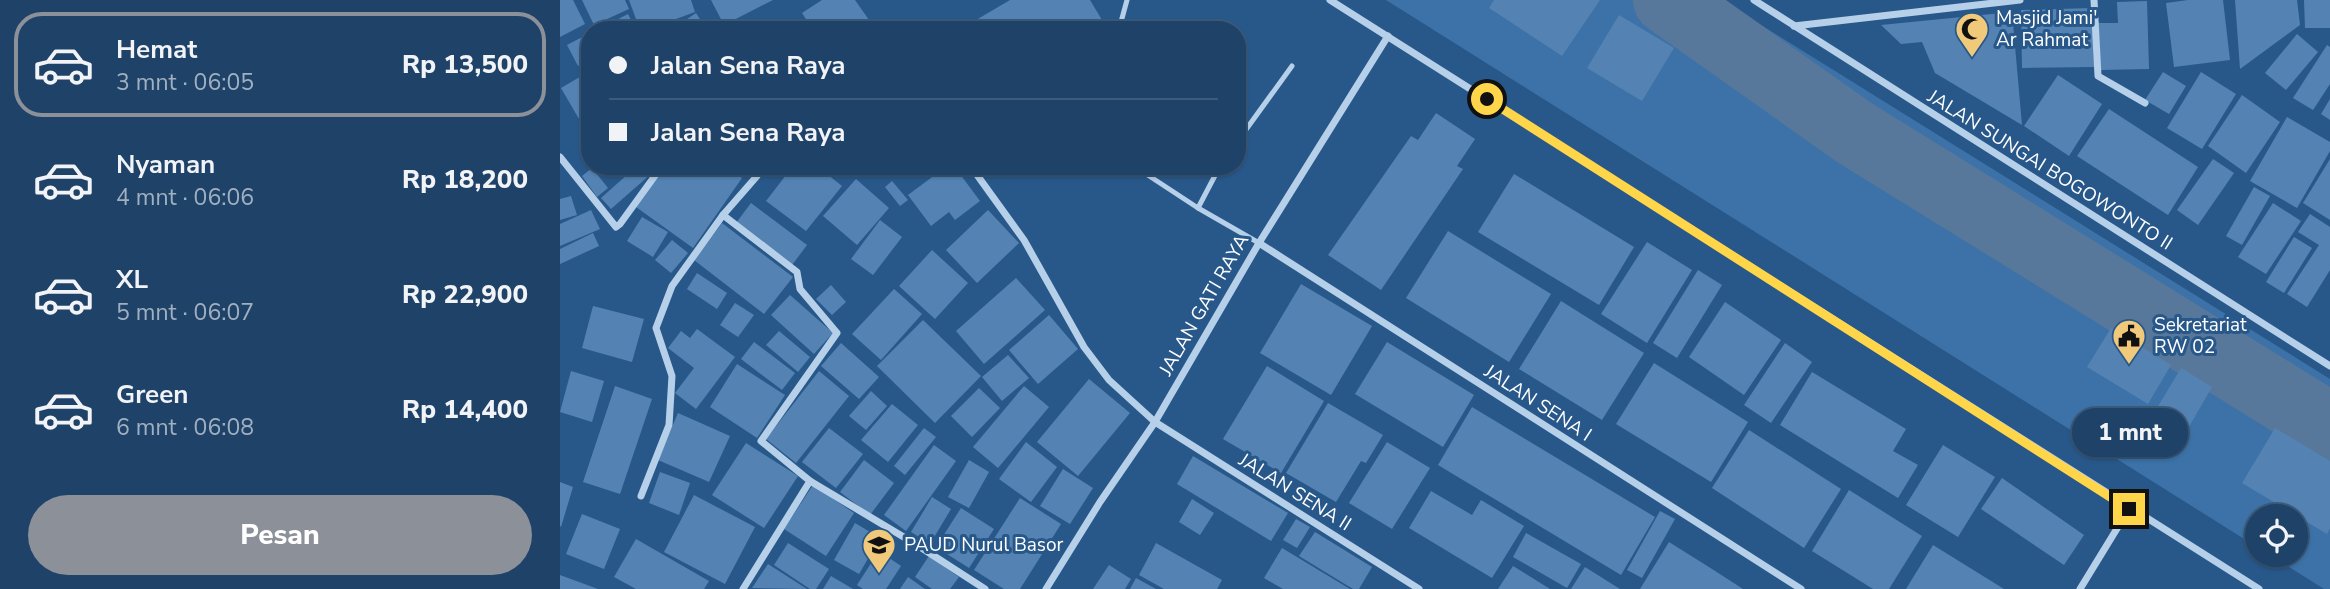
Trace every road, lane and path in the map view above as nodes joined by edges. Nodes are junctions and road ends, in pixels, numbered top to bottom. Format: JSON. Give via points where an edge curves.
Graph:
{"nodes":[{"id":1,"x":1127,"y":0,"type":"edge"},
{"id":2,"x":1330,"y":0,"type":"edge"},
{"id":3,"x":1754,"y":0,"type":"edge"},
{"id":4,"x":2020,"y":0,"type":"edge"},
{"id":5,"x":2094,"y":0,"type":"edge"},
{"id":6,"x":1121,"y":21,"type":"edge"},
{"id":7,"x":1793,"y":26,"type":"junction"},
{"id":8,"x":1388,"y":36,"type":"junction"},
{"id":9,"x":1292,"y":66,"type":"dead end"},
{"id":10,"x":2145,"y":103,"type":"dead end"},
{"id":11,"x":1246,"y":130,"type":"edge"},
{"id":12,"x":560,"y":157,"type":"edge"},
{"id":13,"x":655,"y":175,"type":"edge"},
{"id":14,"x":756,"y":175,"type":"edge"},
{"id":15,"x":977,"y":175,"type":"edge"},
{"id":16,"x":1148,"y":175,"type":"edge"},
{"id":17,"x":1215,"y":175,"type":"edge"},
{"id":18,"x":1198,"y":208,"type":"junction"},
{"id":19,"x":723,"y":215,"type":"junction"},
{"id":20,"x":1259,"y":243,"type":"junction"},
{"id":21,"x":2330,"y":366,"type":"edge"},
{"id":22,"x":1155,"y":422,"type":"junction"},
{"id":23,"x":810,"y":481,"type":"junction"},
{"id":24,"x":641,"y":496,"type":"dead end"},
{"id":25,"x":2129,"y":509,"type":"junction"},
{"id":26,"x":743,"y":589,"type":"edge"},
{"id":27,"x":985,"y":589,"type":"edge"},
{"id":28,"x":1045,"y":589,"type":"edge"},
{"id":29,"x":1419,"y":589,"type":"edge"},
{"id":30,"x":1801,"y":589,"type":"edge"},
{"id":31,"x":2080,"y":589,"type":"edge"},
{"id":32,"x":2259,"y":589,"type":"edge"}],
"edges":[{"from":1,"to":6,"type":"lane"},
{"from":2,"to":8,"type":"street"},
{"from":3,"to":7,"type":"street","name":"JALAN SUNGAI BOGOWONTO II"},
{"from":4,"to":7,"type":"street"},
{"from":5,"to":10,"type":"street","via":[[2098,76]]},
{"from":7,"to":21,"type":"street","name":"JALAN SUNGAI BOGOWONTO II"},
{"from":8,"to":20,"type":"street","name":"JALAN GATI RAYA"},
{"from":8,"to":25,"type":"street"},
{"from":9,"to":11,"type":"lane"},
{"from":12,"to":13,"type":"street","via":[[615,227]]},
{"from":14,"to":19,"type":"street"},
{"from":15,"to":22,"type":"street","name":"JALAN SENA II","via":[[1024,240],[1084,347],[1109,380]]},
{"from":16,"to":18,"type":"lane"},
{"from":17,"to":18,"type":"lane"},
{"from":18,"to":20,"type":"lane"},
{"from":19,"to":23,"type":"street","via":[[797,272],[800,289],[837,333],[761,441]]},
{"from":19,"to":24,"type":"street","via":[[672,286],[656,328],[672,376],[669,425]]},
{"from":20,"to":22,"type":"street","name":"JALAN GATI RAYA"},
{"from":20,"to":30,"type":"street","name":"JALAN SENA I"},
{"from":22,"to":28,"type":"street","name":"JALAN GATI RAYA"},
{"from":22,"to":29,"type":"street","name":"JALAN SENA II"},
{"from":23,"to":26,"type":"street"},
{"from":23,"to":27,"type":"street"},
{"from":25,"to":31,"type":"street"},
{"from":25,"to":32,"type":"street"}]}
